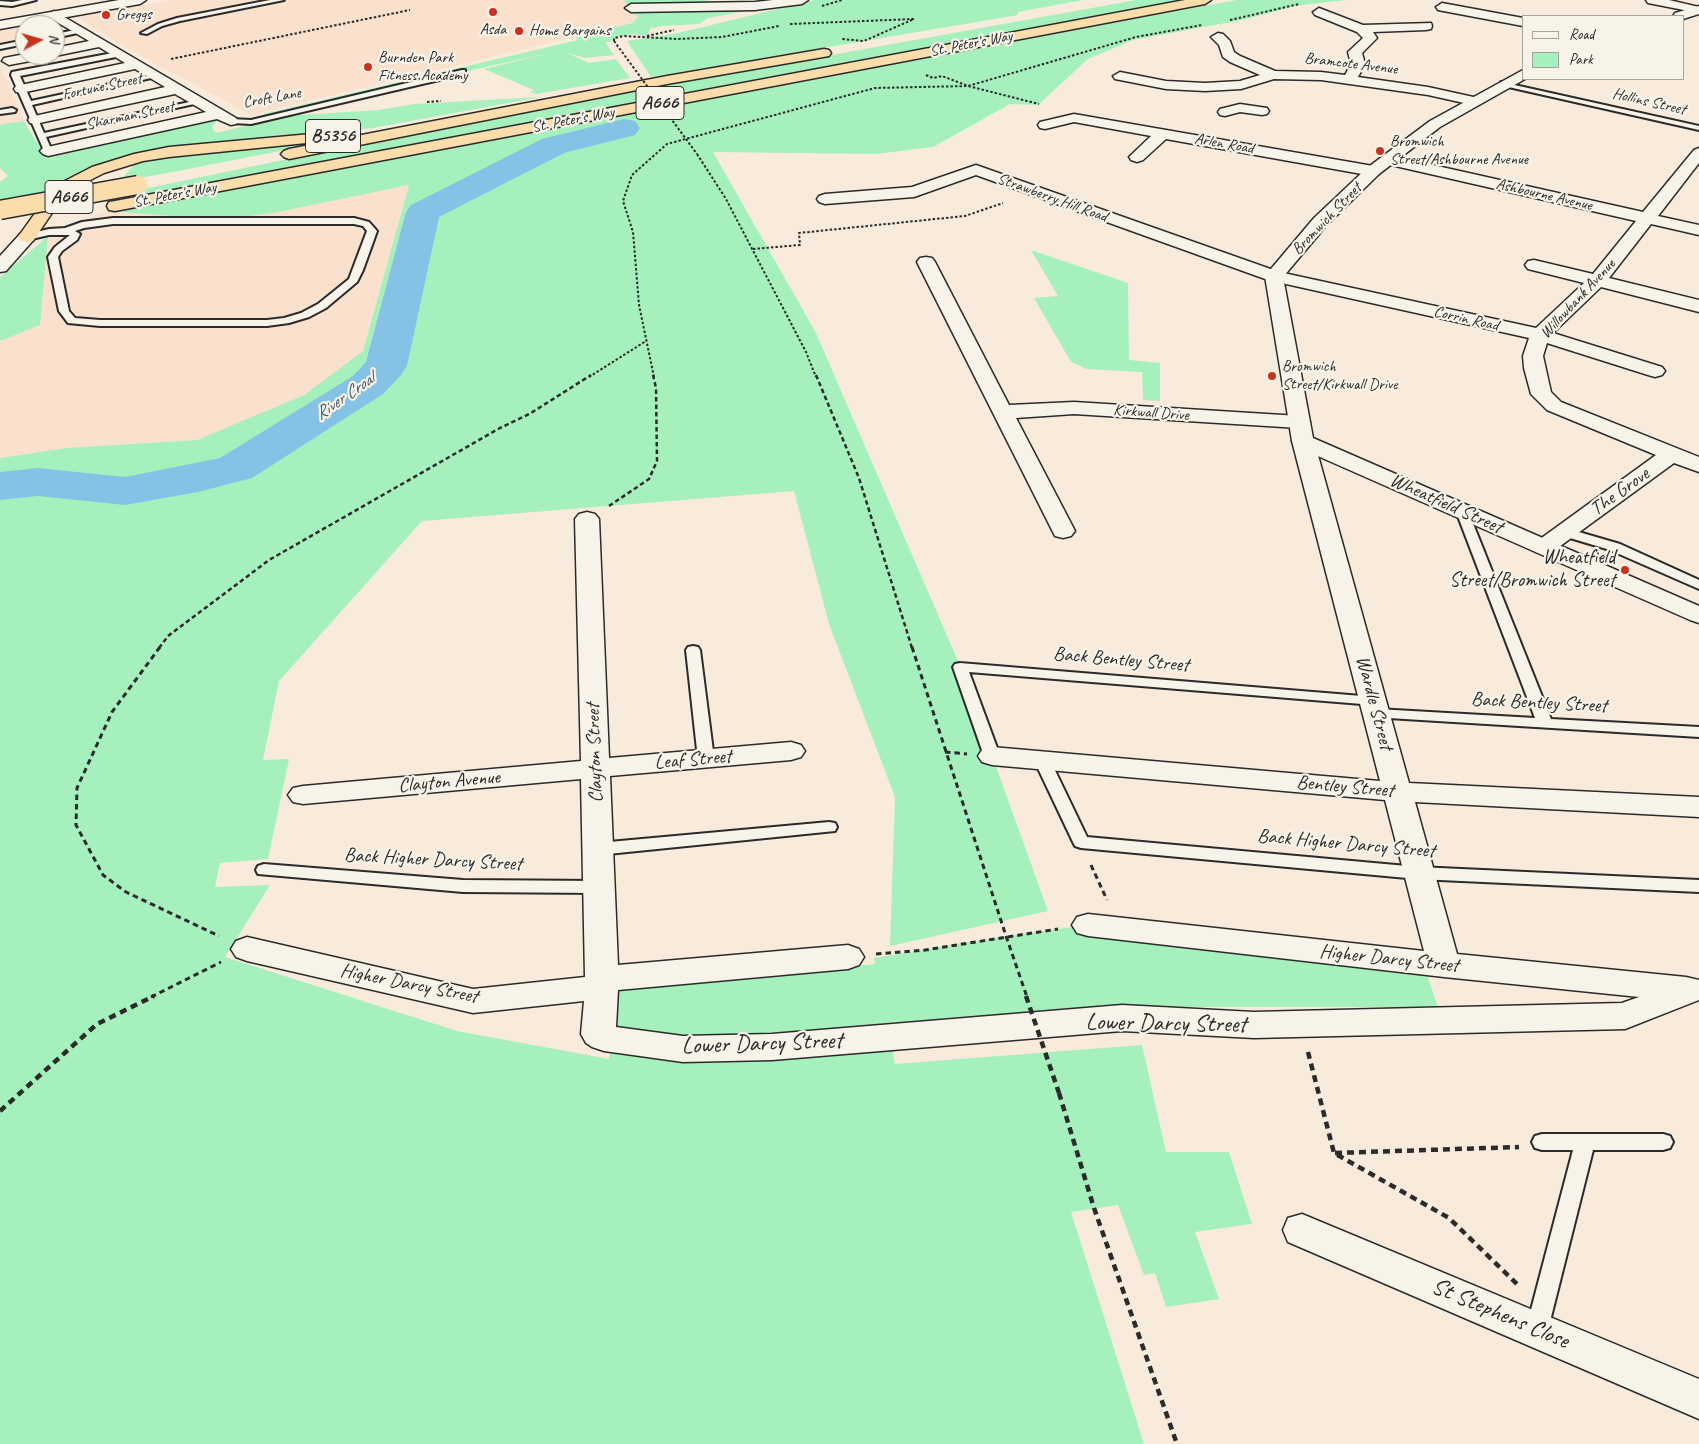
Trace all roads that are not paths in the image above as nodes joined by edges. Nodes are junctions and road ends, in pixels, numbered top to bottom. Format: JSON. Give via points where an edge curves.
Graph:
{"nodes":[{"id":1,"x":33,"y":0,"type":"edge"},
{"id":2,"x":140,"y":0,"type":"edge"},
{"id":3,"x":281,"y":0,"type":"edge"},
{"id":4,"x":802,"y":0,"type":"edge"},
{"id":5,"x":1205,"y":0,"type":"edge"},
{"id":6,"x":1652,"y":0,"type":"edge"},
{"id":7,"x":1,"y":2,"type":"edge"},
{"id":8,"x":12,"y":4,"type":"junction"},
{"id":9,"x":1442,"y":7,"type":"dead end"},
{"id":10,"x":630,"y":8,"type":"dead end"},
{"id":11,"x":19,"y":9,"type":"dead end"},
{"id":12,"x":1698,"y":10,"type":"edge"},
{"id":13,"x":1319,"y":12,"type":"dead end"},
{"id":14,"x":54,"y":15,"type":"edge"},
{"id":15,"x":1682,"y":15,"type":"edge"},
{"id":16,"x":15,"y":22,"type":"edge"},
{"id":17,"x":65,"y":22,"type":"edge"},
{"id":18,"x":1522,"y":22,"type":"edge"},
{"id":19,"x":0,"y":25,"type":"edge"},
{"id":20,"x":1429,"y":25,"type":"dead end"},
{"id":21,"x":1362,"y":29,"type":"junction"},
{"id":22,"x":80,"y":31,"type":"junction"},
{"id":23,"x":145,"y":33,"type":"dead end"},
{"id":24,"x":65,"y":34,"type":"edge"},
{"id":25,"x":1218,"y":37,"type":"dead end"},
{"id":26,"x":100,"y":43,"type":"junction"},
{"id":27,"x":15,"y":44,"type":"edge"},
{"id":28,"x":0,"y":47,"type":"edge"},
{"id":29,"x":65,"y":50,"type":"edge"},
{"id":30,"x":836,"y":51,"type":"dead end"},
{"id":31,"x":118,"y":54,"type":"junction"},
{"id":32,"x":15,"y":60,"type":"edge"},
{"id":33,"x":9,"y":61,"type":"joint"},
{"id":34,"x":138,"y":65,"type":"junction"},
{"id":35,"x":462,"y":72,"type":"dead end"},
{"id":36,"x":1120,"y":73,"type":"dead end"},
{"id":37,"x":15,"y":74,"type":"junction"},
{"id":38,"x":1273,"y":75,"type":"junction"},
{"id":39,"x":1522,"y":75,"type":"edge"},
{"id":40,"x":156,"y":76,"type":"junction"},
{"id":41,"x":667,"y":80,"type":"junction"},
{"id":42,"x":1350,"y":80,"type":"junction"},
{"id":43,"x":1145,"y":82,"type":"junction"},
{"id":44,"x":1504,"y":84,"type":"junction"},
{"id":45,"x":1226,"y":87,"type":"junction"},
{"id":46,"x":21,"y":89,"type":"junction"},
{"id":47,"x":177,"y":89,"type":"junction"},
{"id":48,"x":1131,"y":93,"type":"dead end"},
{"id":49,"x":1472,"y":101,"type":"junction"},
{"id":50,"x":199,"y":102,"type":"junction"},
{"id":51,"x":28,"y":104,"type":"junction"},
{"id":52,"x":1240,"y":108,"type":"junction"},
{"id":53,"x":12,"y":110,"type":"dead end"},
{"id":54,"x":1262,"y":111,"type":"dead end"},
{"id":55,"x":0,"y":112,"type":"edge"},
{"id":56,"x":1225,"y":112,"type":"dead end"},
{"id":57,"x":225,"y":118,"type":"junction"},
{"id":58,"x":34,"y":120,"type":"junction"},
{"id":59,"x":1044,"y":125,"type":"dead end"},
{"id":60,"x":1699,"y":128,"type":"edge"},
{"id":61,"x":1163,"y":133,"type":"junction"},
{"id":62,"x":41,"y":136,"type":"junction"},
{"id":63,"x":48,"y":151,"type":"joint"},
{"id":64,"x":1699,"y":153,"type":"edge"},
{"id":65,"x":1137,"y":157,"type":"dead end"},
{"id":66,"x":271,"y":158,"type":"dead end"},
{"id":67,"x":1388,"y":160,"type":"junction"},
{"id":68,"x":1373,"y":171,"type":"junction"},
{"id":69,"x":143,"y":184,"type":"dead end"},
{"id":70,"x":825,"y":199,"type":"dead end"},
{"id":71,"x":0,"y":210,"type":"edge"},
{"id":72,"x":1648,"y":218,"type":"junction"},
{"id":73,"x":1699,"y":230,"type":"edge"},
{"id":74,"x":23,"y":231,"type":"junction"},
{"id":75,"x":66,"y":232,"type":"junction"},
{"id":76,"x":926,"y":262,"type":"dead end"},
{"id":77,"x":1534,"y":266,"type":"dead end"},
{"id":78,"x":0,"y":267,"type":"edge"},
{"id":79,"x":1274,"y":276,"type":"junction"},
{"id":80,"x":1598,"y":280,"type":"junction"},
{"id":81,"x":1699,"y":306,"type":"edge"},
{"id":82,"x":1540,"y":335,"type":"junction"},
{"id":83,"x":1656,"y":371,"type":"dead end"},
{"id":84,"x":1002,"y":412,"type":"junction"},
{"id":85,"x":1301,"y":431,"type":"junction"},
{"id":86,"x":1671,"y":455,"type":"junction"},
{"id":87,"x":1699,"y":465,"type":"edge"},
{"id":88,"x":1462,"y":511,"type":"junction"},
{"id":89,"x":587,"y":519,"type":"road end"},
{"id":90,"x":1063,"y":531,"type":"dead end"},
{"id":91,"x":1565,"y":532,"type":"junction"},
{"id":92,"x":1544,"y":547,"type":"junction"},
{"id":93,"x":1699,"y":585,"type":"edge"},
{"id":94,"x":1699,"y":615,"type":"edge"},
{"id":95,"x":693,"y":650,"type":"dead end"},
{"id":96,"x":1375,"y":708,"type":"junction"},
{"id":97,"x":1546,"y":724,"type":"junction"},
{"id":98,"x":1699,"y":732,"type":"edge"},
{"id":99,"x":791,"y":751,"type":"dead end"},
{"id":100,"x":992,"y":756,"type":"joint"},
{"id":101,"x":706,"y":759,"type":"junction"},
{"id":102,"x":1042,"y":760,"type":"junction"},
{"id":103,"x":596,"y":769,"type":"junction"},
{"id":104,"x":1398,"y":792,"type":"junction"},
{"id":105,"x":303,"y":794,"type":"dead end"},
{"id":106,"x":1699,"y":807,"type":"edge"},
{"id":107,"x":829,"y":827,"type":"dead end"},
{"id":108,"x":598,"y":849,"type":"junction"},
{"id":109,"x":264,"y":870,"type":"dead end"},
{"id":110,"x":1418,"y":873,"type":"junction"},
{"id":111,"x":1699,"y":886,"type":"edge"},
{"id":112,"x":600,"y":887,"type":"junction"},
{"id":113,"x":1088,"y":925,"type":"road end"},
{"id":114,"x":247,"y":949,"type":"road end"},
{"id":115,"x":848,"y":957,"type":"road end"},
{"id":116,"x":1444,"y":965,"type":"junction"},
{"id":117,"x":602,"y":983,"type":"junction"},
{"id":118,"x":1694,"y":990,"type":"edge"},
{"id":119,"x":1542,"y":1142,"type":"road end"},
{"id":120,"x":1585,"y":1142,"type":"junction"},
{"id":121,"x":1663,"y":1142,"type":"dead end"},
{"id":122,"x":1302,"y":1230,"type":"dead end"},
{"id":123,"x":1540,"y":1319,"type":"junction"},
{"id":124,"x":1699,"y":1399,"type":"edge"}],
"edges":[{"from":1,"to":8,"type":"lane"},
{"from":2,"to":14,"type":"street"},
{"from":3,"to":23,"type":"lane","via":[[179,20]]},
{"from":4,"to":10,"type":"street","via":[[754,6]]},
{"from":5,"to":74,"type":"highway","name":"St. Peter's Way","number":"A666","via":[[115,206]]},
{"from":6,"to":12,"type":"street"},
{"from":7,"to":8,"type":"lane"},
{"from":8,"to":11,"type":"lane"},
{"from":9,"to":18,"type":"street"},
{"from":12,"to":15,"type":"street"},
{"from":13,"to":21,"type":"street"},
{"from":16,"to":19,"type":"street"},
{"from":17,"to":22,"type":"street","name":"Croft Lane"},
{"from":20,"to":21,"type":"street"},
{"from":21,"to":42,"type":"street","via":[[1370,38],[1355,52],[1358,64]]},
{"from":22,"to":24,"type":"lane"},
{"from":22,"to":26,"type":"street","name":"Croft Lane"},
{"from":25,"to":38,"type":"street","via":[[1234,59]]},
{"from":26,"to":29,"type":"street"},
{"from":26,"to":31,"type":"street","name":"Croft Lane"},
{"from":27,"to":28,"type":"lane"},
{"from":30,"to":41,"type":"highway","name":"St. Peter's Way","number":"A666"},
{"from":31,"to":34,"type":"street","name":"Croft Lane"},
{"from":31,"to":37,"type":"lane"},
{"from":32,"to":33,"type":"street"},
{"from":33,"to":37,"type":"lane"},
{"from":34,"to":40,"type":"street","name":"Croft Lane"},
{"from":34,"to":46,"type":"street"},
{"from":35,"to":57,"type":"lane","name":"Croft Lane","via":[[251,122]]},
{"from":36,"to":43,"type":"street","name":"Bramcote Avenue"},
{"from":37,"to":46,"type":"lane"},
{"from":38,"to":42,"type":"street","name":"Bramcote Avenue"},
{"from":38,"to":45,"type":"street","name":"Bramcote Avenue"},
{"from":39,"to":44,"type":"street","name":"Bromwich Street"},
{"from":40,"to":47,"type":"street","name":"Croft Lane"},
{"from":40,"to":51,"type":"lane"},
{"from":41,"to":66,"type":"highway","name":"St. Peter's Way","number":"A666"},
{"from":41,"to":74,"type":"highway","number":"B5356","via":[[374,131],[288,142],[195,148],[140,157],[98,170],[65,188]]},
{"from":42,"to":49,"type":"street","name":"Bramcote Avenue"},
{"from":43,"to":45,"type":"street","name":"Bramcote Avenue"},
{"from":43,"to":48,"type":"street"},
{"from":44,"to":49,"type":"street","name":"Bromwich Street"},
{"from":44,"to":60,"type":"lane","name":"Hollins Street"},
{"from":45,"to":52,"type":"street","via":[[1237,97]]},
{"from":46,"to":51,"type":"lane"},
{"from":47,"to":50,"type":"street","name":"Croft Lane"},
{"from":47,"to":58,"type":"street","name":"Fortune Street"},
{"from":49,"to":67,"type":"street","name":"Bromwich Street"},
{"from":50,"to":57,"type":"street","name":"Croft Lane"},
{"from":50,"to":62,"type":"lane"},
{"from":51,"to":58,"type":"lane"},
{"from":52,"to":54,"type":"street"},
{"from":52,"to":56,"type":"street"},
{"from":53,"to":55,"type":"lane"},
{"from":57,"to":63,"type":"street","name":"Sharman Street"},
{"from":58,"to":62,"type":"lane"},
{"from":59,"to":61,"type":"street","name":"Arlen Road","via":[[1079,118]]},
{"from":61,"to":65,"type":"street"},
{"from":61,"to":68,"type":"street","name":"Arlen Road"},
{"from":62,"to":63,"type":"lane"},
{"from":64,"to":72,"type":"street","name":"Willowbank Avenue"},
{"from":67,"to":68,"type":"street","name":"Bromwich Street"},
{"from":67,"to":72,"type":"street","name":"Ashbourne Avenue"},
{"from":68,"to":79,"type":"street","name":"Bromwich Street","via":[[1320,222]]},
{"from":69,"to":71,"type":"highway","name":"St. Peter's Way","number":"A666","bridge":true},
{"from":70,"to":79,"type":"street","name":"Strawberry Hill Road","via":[[914,192],[976,170]]},
{"from":72,"to":73,"type":"street","name":"Ashbourne Avenue"},
{"from":72,"to":80,"type":"street","name":"Willowbank Avenue"},
{"from":74,"to":75,"type":"lane"},
{"from":74,"to":78,"type":"street"},
{"from":75,"to":75,"type":"lane","via":[[74,234],[72,240],[58,249],[53,257],[64,311],[72,321],[197,323],[285,321],[305,315],[322,306],[353,280],[372,231],[366,224],[354,221],[113,221],[82,225]]},
{"from":76,"to":84,"type":"street"},
{"from":77,"to":80,"type":"street"},
{"from":79,"to":82,"type":"street","name":"Corrin Road"},
{"from":79,"to":85,"type":"street"},
{"from":80,"to":81,"type":"street"},
{"from":80,"to":82,"type":"street","name":"Willowbank Avenue"},
{"from":82,"to":83,"type":"street","name":"Corrin Road"},
{"from":82,"to":86,"type":"street","name":"Willowbank Avenue","via":[[1533,356],[1534,368],[1546,401]]},
{"from":84,"to":85,"type":"street","name":"Kirkwall Drive","via":[[1074,408]]},
{"from":84,"to":90,"type":"street"},
{"from":85,"to":88,"type":"street","name":"Wheatfield Street"},
{"from":85,"to":96,"type":"street","name":"Wardle Street"},
{"from":86,"to":87,"type":"street","name":"The Grove"},
{"from":86,"to":91,"type":"street","name":"The Grove"},
{"from":88,"to":92,"type":"street","name":"Wheatfield Street"},
{"from":88,"to":97,"type":"lane"},
{"from":89,"to":103,"type":"street","name":"Clayton Street"},
{"from":91,"to":92,"type":"street","name":"The Grove"},
{"from":91,"to":93,"type":"lane","via":[[1615,547]]},
{"from":92,"to":94,"type":"street","name":"Wheatfield Street"},
{"from":95,"to":101,"type":"lane"},
{"from":96,"to":97,"type":"lane","name":"Back Bentley Street"},
{"from":96,"to":100,"type":"lane","name":"Back Bentley Street","via":[[960,667]]},
{"from":96,"to":104,"type":"street","name":"Wardle Street"},
{"from":97,"to":98,"type":"lane","name":"Back Bentley Street"},
{"from":99,"to":101,"type":"street","name":"Leaf Street"},
{"from":100,"to":102,"type":"street","name":"Bentley Street"},
{"from":101,"to":103,"type":"street","name":"Leaf Street"},
{"from":102,"to":104,"type":"street","name":"Bentley Street"},
{"from":102,"to":110,"type":"lane","name":"Back Higher Darcy Street","via":[[1081,842]]},
{"from":103,"to":105,"type":"street","name":"Clayton Avenue"},
{"from":103,"to":108,"type":"street","name":"Clayton Street"},
{"from":104,"to":106,"type":"street","name":"Bentley Street"},
{"from":104,"to":110,"type":"street","name":"Wardle Street"},
{"from":107,"to":108,"type":"lane"},
{"from":108,"to":112,"type":"street","name":"Clayton Street"},
{"from":109,"to":112,"type":"lane","name":"Back Higher Darcy Street","via":[[464,886]]},
{"from":110,"to":111,"type":"lane","name":"Back Higher Darcy Street"},
{"from":110,"to":116,"type":"street","name":"Wardle Street"},
{"from":112,"to":117,"type":"street","name":"Clayton Street"},
{"from":113,"to":116,"type":"street","name":"Higher Darcy Street"},
{"from":114,"to":117,"type":"street","name":"Higher Darcy Street","via":[[473,1002]]},
{"from":115,"to":117,"type":"street","name":"Higher Darcy Street"},
{"from":116,"to":118,"type":"street","name":"Higher Darcy Street"},
{"from":117,"to":118,"type":"street","name":"Lower Darcy Street","via":[[598,1034],[604,1038],[683,1049],[772,1047],[1122,1018],[1254,1025],[1625,1016]]},
{"from":119,"to":120,"type":"lane"},
{"from":120,"to":121,"type":"lane"},
{"from":120,"to":123,"type":"lane"},
{"from":122,"to":123,"type":"street","name":"St Stephens Close"},
{"from":123,"to":124,"type":"street","name":"St Stephens Close"}]}
